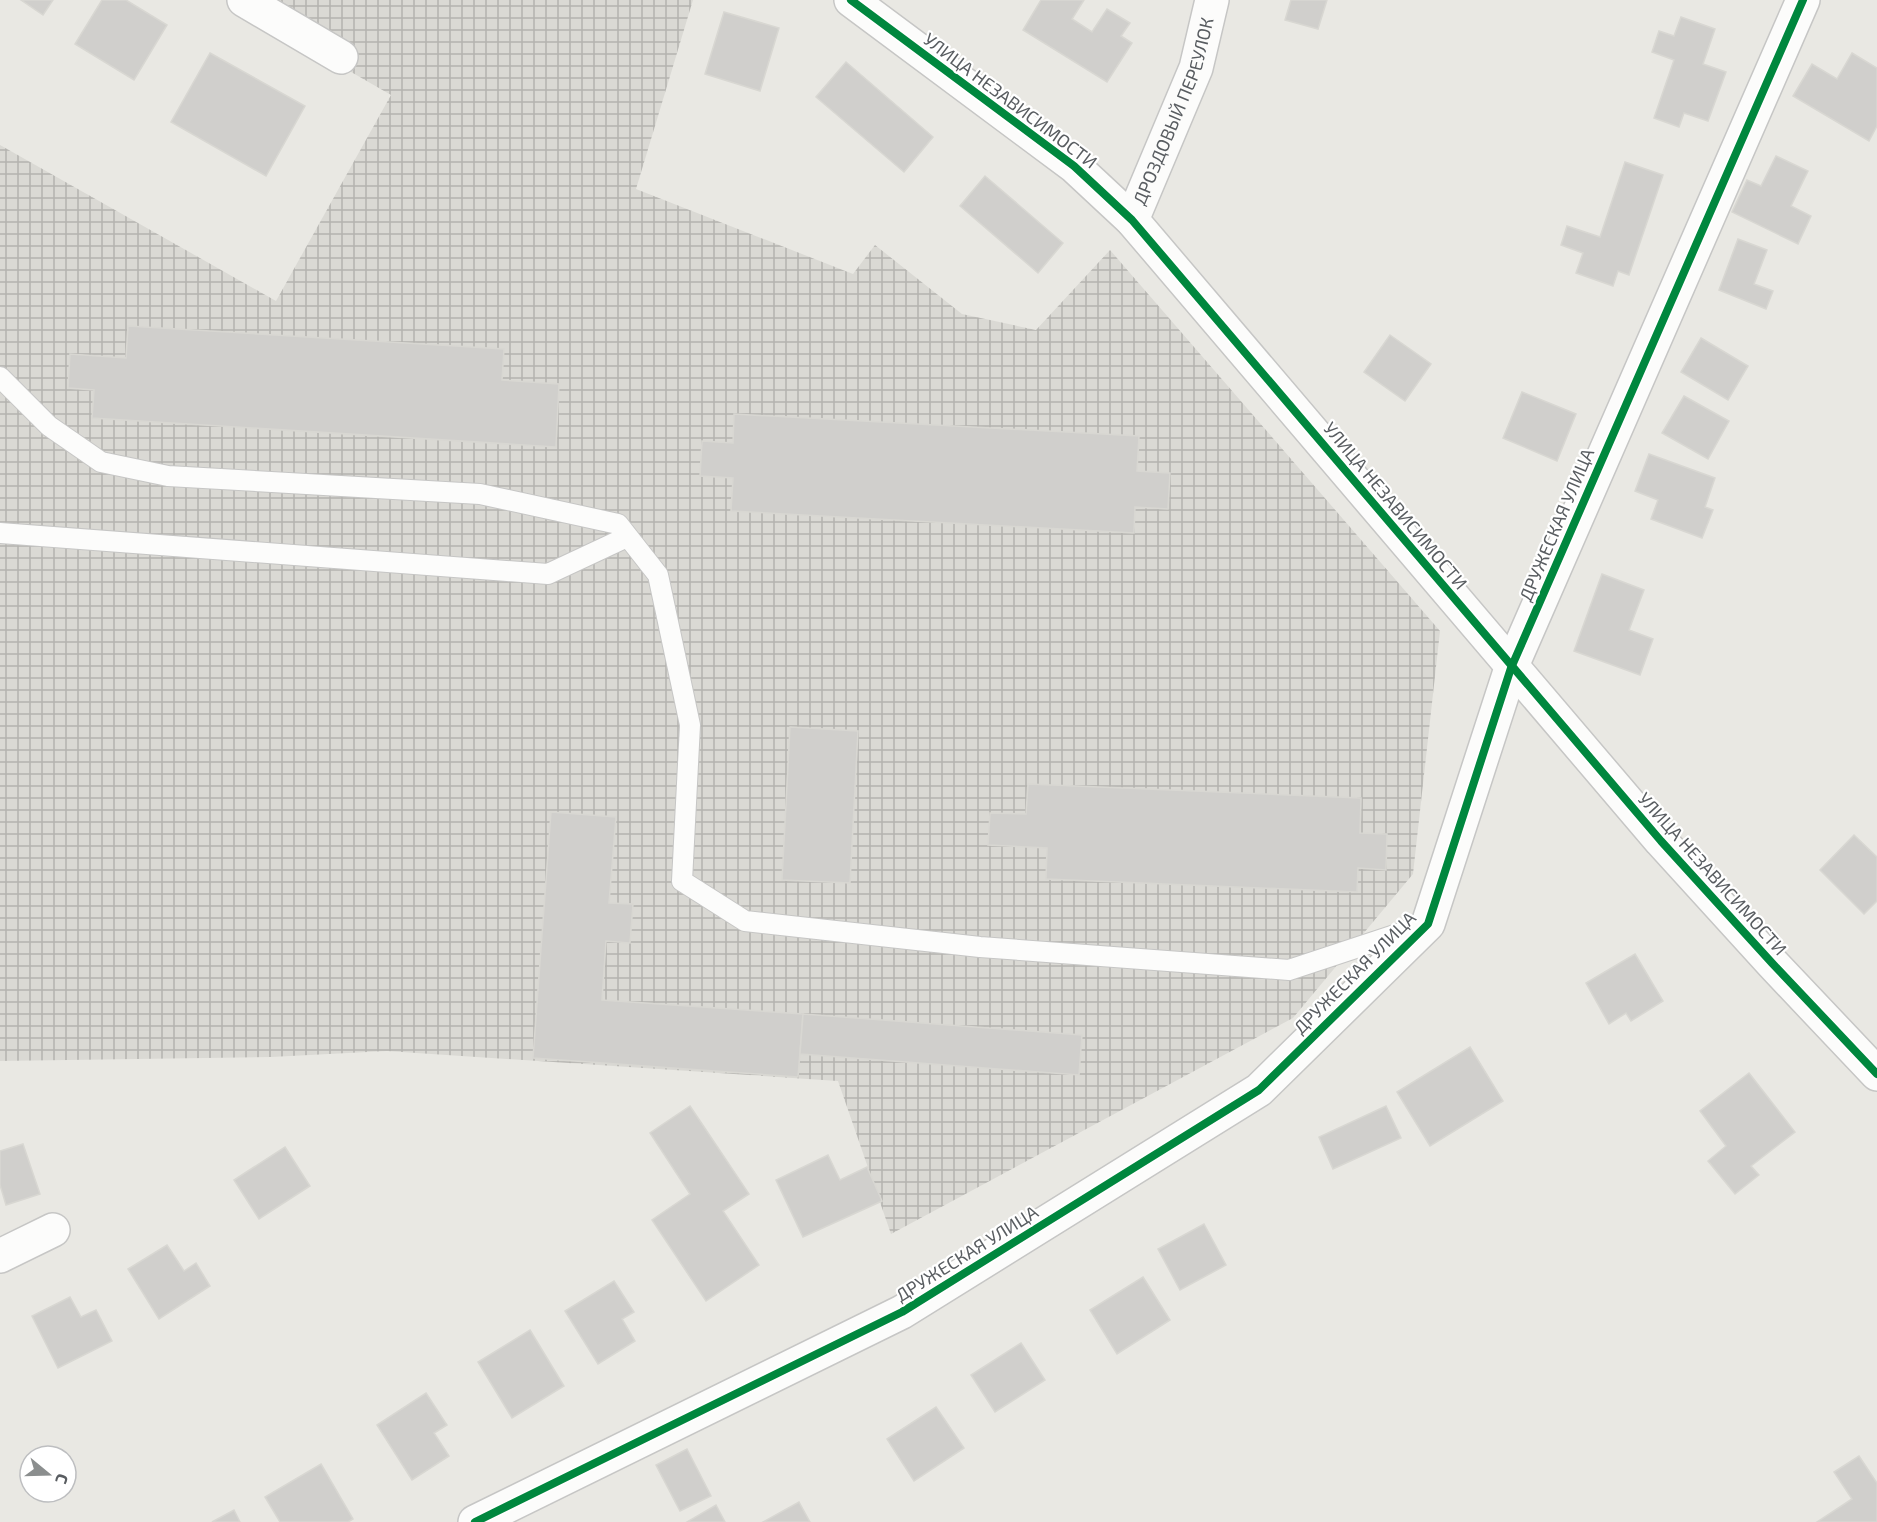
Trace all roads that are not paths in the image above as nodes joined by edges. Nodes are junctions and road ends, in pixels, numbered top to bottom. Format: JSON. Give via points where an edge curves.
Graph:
{"nodes":[{"id":1,"x":244,"y":0,"type":"edge"},
{"id":2,"x":851,"y":0,"type":"edge"},
{"id":3,"x":1212,"y":0,"type":"edge"},
{"id":4,"x":1803,"y":0,"type":"edge"},
{"id":5,"x":341,"y":57,"type":"dead end"},
{"id":6,"x":1132,"y":220,"type":"junction"},
{"id":7,"x":0,"y":377,"type":"edge"},
{"id":8,"x":0,"y":533,"type":"edge"},
{"id":9,"x":627,"y":537,"type":"junction"},
{"id":10,"x":1511,"y":668,"type":"junction"},
{"id":11,"x":1428,"y":924,"type":"junction"},
{"id":12,"x":1871,"y":1057,"type":"edge"},
{"id":13,"x":53,"y":1230,"type":"dead end"},
{"id":14,"x":0,"y":1256,"type":"edge"},
{"id":15,"x":475,"y":1522,"type":"edge"}],
"edges":[{"from":1,"to":5,"type":"street"},
{"from":2,"to":6,"type":"street","name":"УЛИЦА НЕЗАВИСИМОСТИ","via":[[1074,166]]},
{"from":3,"to":6,"type":"street","name":"ДРОЗДОВЫЙ ПЕРЕУЛОК","via":[[1196,68]]},
{"from":4,"to":10,"type":"street","name":"ДРУЖЕСКАЯ УЛИЦА"},
{"from":6,"to":10,"type":"street","name":"УЛИЦА НЕЗАВИСИМОСТИ"},
{"from":7,"to":9,"type":"lane","via":[[49,426],[101,462],[168,476],[480,494],[618,524]]},
{"from":8,"to":9,"type":"lane","via":[[548,574]]},
{"from":9,"to":11,"type":"lane","via":[[658,575],[690,725],[682,881],[744,921],[980,947],[1289,970]]},
{"from":10,"to":11,"type":"street","name":"ДРУЖЕСКАЯ УЛИЦА"},
{"from":10,"to":12,"type":"street","name":"УЛИЦА НЕЗАВИСИМОСТИ","via":[[1693,876]]},
{"from":11,"to":15,"type":"street","name":"ДРУЖЕСКАЯ УЛИЦА","via":[[1259,1090],[902,1312]]},
{"from":13,"to":14,"type":"street"}]}
